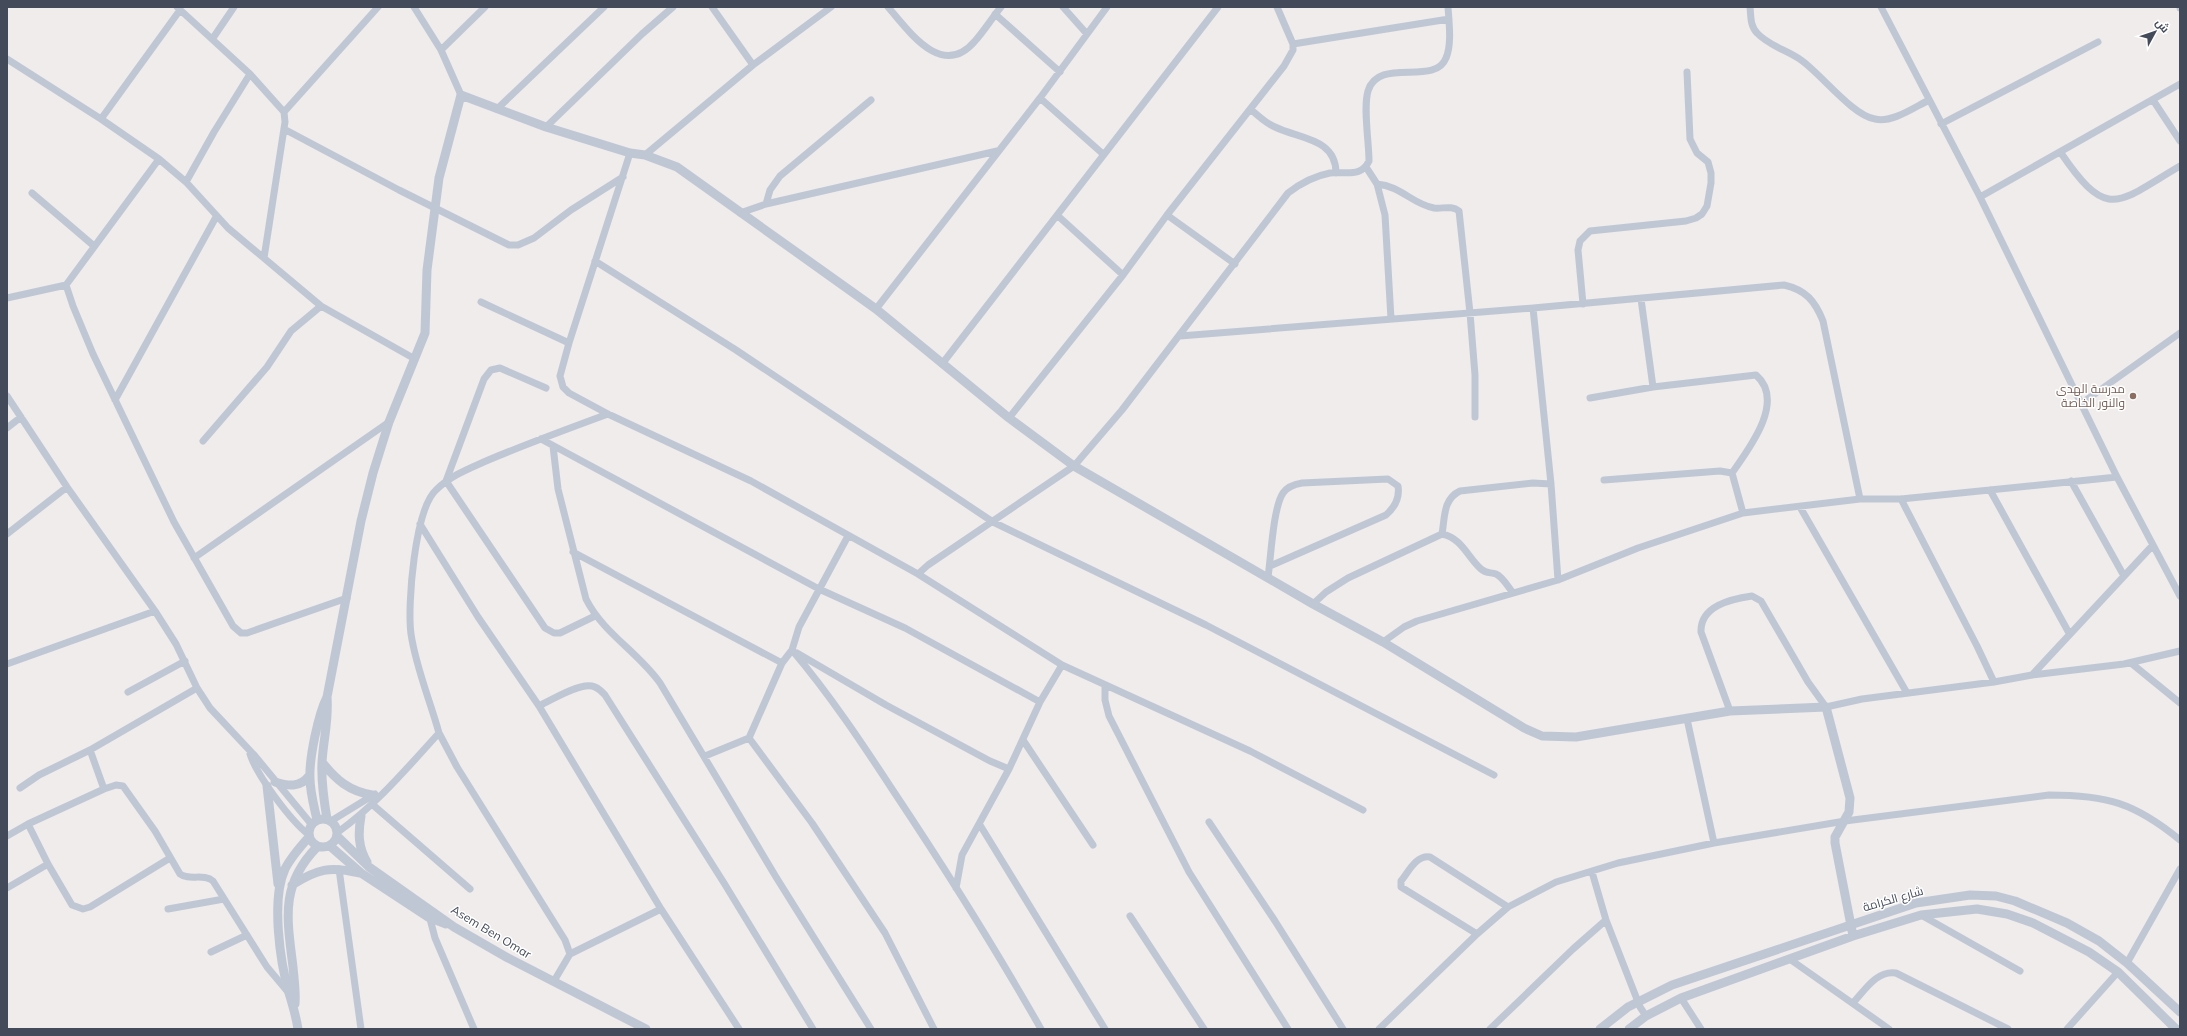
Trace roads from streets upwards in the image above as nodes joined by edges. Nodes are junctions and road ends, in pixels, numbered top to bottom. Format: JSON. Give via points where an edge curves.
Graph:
{"nodes":[{"id":1,"x":234,"y":7,"type":"edge"},
{"id":2,"x":378,"y":7,"type":"edge"},
{"id":3,"x":414,"y":7,"type":"edge"},
{"id":4,"x":485,"y":7,"type":"edge"},
{"id":5,"x":604,"y":7,"type":"edge"},
{"id":6,"x":672,"y":7,"type":"edge"},
{"id":7,"x":712,"y":7,"type":"edge"},
{"id":8,"x":831,"y":7,"type":"edge"},
{"id":9,"x":888,"y":7,"type":"edge"},
{"id":10,"x":1001,"y":7,"type":"edge"},
{"id":11,"x":1063,"y":7,"type":"edge"},
{"id":12,"x":1107,"y":7,"type":"edge"},
{"id":13,"x":1218,"y":7,"type":"edge"},
{"id":14,"x":1277,"y":7,"type":"edge"},
{"id":15,"x":1448,"y":7,"type":"edge"},
{"id":16,"x":1750,"y":7,"type":"edge"},
{"id":17,"x":1881,"y":7,"type":"edge"},
{"id":18,"x":179,"y":8,"type":"edge"},
{"id":19,"x":995,"y":14,"type":"junction"},
{"id":20,"x":1449,"y":19,"type":"junction"},
{"id":21,"x":1087,"y":34,"type":"junction"},
{"id":22,"x":213,"y":38,"type":"junction"},
{"id":23,"x":2098,"y":42,"type":"dead end"},
{"id":24,"x":1293,"y":44,"type":"junction"},
{"id":25,"x":441,"y":50,"type":"junction"},
{"id":26,"x":7,"y":59,"type":"edge"},
{"id":27,"x":754,"y":65,"type":"junction"},
{"id":28,"x":1060,"y":72,"type":"junction"},
{"id":29,"x":1687,"y":72,"type":"dead end"},
{"id":30,"x":250,"y":74,"type":"junction"},
{"id":31,"x":2180,"y":84,"type":"edge"},
{"id":32,"x":461,"y":95,"type":"junction"},
{"id":33,"x":1040,"y":98,"type":"junction"},
{"id":34,"x":871,"y":100,"type":"dead end"},
{"id":35,"x":1929,"y":100,"type":"junction"},
{"id":36,"x":2153,"y":100,"type":"junction"},
{"id":37,"x":1250,"y":108,"type":"junction"},
{"id":38,"x":497,"y":109,"type":"junction"},
{"id":39,"x":284,"y":112,"type":"junction"},
{"id":40,"x":101,"y":119,"type":"junction"},
{"id":41,"x":1941,"y":124,"type":"junction"},
{"id":42,"x":546,"y":127,"type":"junction"},
{"id":43,"x":284,"y":128,"type":"junction"},
{"id":44,"x":2180,"y":141,"type":"edge"},
{"id":45,"x":997,"y":151,"type":"junction"},
{"id":46,"x":630,"y":152,"type":"junction"},
{"id":47,"x":2061,"y":153,"type":"junction"},
{"id":48,"x":1103,"y":154,"type":"junction"},
{"id":49,"x":645,"y":155,"type":"junction"},
{"id":50,"x":159,"y":159,"type":"junction"},
{"id":51,"x":2180,"y":166,"type":"edge"},
{"id":52,"x":1366,"y":167,"type":"junction"},
{"id":53,"x":1336,"y":173,"type":"junction"},
{"id":54,"x":623,"y":177,"type":"junction"},
{"id":55,"x":186,"y":182,"type":"junction"},
{"id":56,"x":1377,"y":184,"type":"junction"},
{"id":57,"x":32,"y":193,"type":"dead end"},
{"id":58,"x":1980,"y":197,"type":"junction"},
{"id":59,"x":766,"y":204,"type":"junction"},
{"id":60,"x":435,"y":207,"type":"junction"},
{"id":61,"x":740,"y":213,"type":"junction"},
{"id":62,"x":1057,"y":214,"type":"junction"},
{"id":63,"x":1167,"y":215,"type":"junction"},
{"id":64,"x":216,"y":217,"type":"junction"},
{"id":65,"x":94,"y":246,"type":"junction"},
{"id":66,"x":264,"y":258,"type":"junction"},
{"id":67,"x":595,"y":261,"type":"junction"},
{"id":68,"x":1234,"y":264,"type":"junction"},
{"id":69,"x":1124,"y":275,"type":"junction"},
{"id":70,"x":66,"y":285,"type":"junction"},
{"id":71,"x":7,"y":298,"type":"edge"},
{"id":72,"x":1641,"y":298,"type":"junction"},
{"id":73,"x":481,"y":302,"type":"dead end"},
{"id":74,"x":1583,"y":304,"type":"junction"},
{"id":75,"x":321,"y":306,"type":"junction"},
{"id":76,"x":1533,"y":308,"type":"junction"},
{"id":77,"x":876,"y":309,"type":"junction"},
{"id":78,"x":1470,"y":313,"type":"junction"},
{"id":79,"x":1391,"y":319,"type":"junction"},
{"id":80,"x":2180,"y":333,"type":"edge"},
{"id":81,"x":1180,"y":336,"type":"junction"},
{"id":82,"x":569,"y":343,"type":"junction"},
{"id":83,"x":415,"y":359,"type":"junction"},
{"id":84,"x":942,"y":364,"type":"junction"},
{"id":85,"x":1653,"y":387,"type":"junction"},
{"id":86,"x":546,"y":388,"type":"dead end"},
{"id":87,"x":7,"y":396,"type":"edge"},
{"id":88,"x":1590,"y":398,"type":"dead end"},
{"id":89,"x":115,"y":400,"type":"junction"},
{"id":90,"x":2082,"y":403,"type":"junction"},
{"id":91,"x":608,"y":414,"type":"junction"},
{"id":92,"x":1475,"y":417,"type":"dead end"},
{"id":93,"x":21,"y":418,"type":"junction"},
{"id":94,"x":1009,"y":418,"type":"junction"},
{"id":95,"x":389,"y":422,"type":"junction"},
{"id":96,"x":7,"y":428,"type":"edge"},
{"id":97,"x":541,"y":439,"type":"junction"},
{"id":98,"x":203,"y":441,"type":"dead end"},
{"id":99,"x":553,"y":446,"type":"junction"},
{"id":100,"x":1074,"y":466,"type":"junction"},
{"id":101,"x":1732,"y":474,"type":"junction"},
{"id":102,"x":2116,"y":477,"type":"junction"},
{"id":103,"x":1604,"y":480,"type":"dead end"},
{"id":104,"x":446,"y":481,"type":"junction"},
{"id":105,"x":2071,"y":481,"type":"junction"},
{"id":106,"x":1550,"y":484,"type":"junction"},
{"id":107,"x":66,"y":488,"type":"junction"},
{"id":108,"x":1990,"y":490,"type":"junction"},
{"id":109,"x":1860,"y":500,"type":"junction"},
{"id":110,"x":1901,"y":500,"type":"junction"},
{"id":111,"x":1800,"y":507,"type":"junction"},
{"id":112,"x":1743,"y":513,"type":"junction"},
{"id":113,"x":992,"y":522,"type":"junction"},
{"id":114,"x":420,"y":524,"type":"junction"},
{"id":115,"x":7,"y":534,"type":"edge"},
{"id":116,"x":1442,"y":534,"type":"junction"},
{"id":117,"x":848,"y":536,"type":"junction"},
{"id":118,"x":2153,"y":545,"type":"junction"},
{"id":119,"x":574,"y":552,"type":"junction"},
{"id":120,"x":194,"y":558,"type":"junction"},
{"id":121,"x":1270,"y":566,"type":"junction"},
{"id":122,"x":918,"y":574,"type":"junction"},
{"id":123,"x":2124,"y":576,"type":"junction"},
{"id":124,"x":1268,"y":577,"type":"junction"},
{"id":125,"x":1558,"y":580,"type":"junction"},
{"id":126,"x":818,"y":589,"type":"junction"},
{"id":127,"x":1514,"y":593,"type":"junction"},
{"id":128,"x":2180,"y":596,"type":"edge"},
{"id":129,"x":347,"y":598,"type":"junction"},
{"id":130,"x":1313,"y":604,"type":"junction"},
{"id":131,"x":155,"y":611,"type":"junction"},
{"id":132,"x":595,"y":616,"type":"junction"},
{"id":133,"x":2069,"y":633,"type":"junction"},
{"id":134,"x":1383,"y":642,"type":"junction"},
{"id":135,"x":792,"y":650,"type":"junction"},
{"id":136,"x":2180,"y":651,"type":"edge"},
{"id":137,"x":185,"y":660,"type":"junction"},
{"id":138,"x":782,"y":663,"type":"junction"},
{"id":139,"x":2131,"y":663,"type":"junction"},
{"id":140,"x":7,"y":664,"type":"edge"},
{"id":141,"x":1062,"y":665,"type":"junction"},
{"id":142,"x":2032,"y":675,"type":"junction"},
{"id":143,"x":1994,"y":682,"type":"junction"},
{"id":144,"x":1105,"y":686,"type":"junction"},
{"id":145,"x":197,"y":688,"type":"junction"},
{"id":146,"x":128,"y":692,"type":"dead end"},
{"id":147,"x":1907,"y":693,"type":"junction"},
{"id":148,"x":327,"y":697,"type":"junction"},
{"id":149,"x":1040,"y":702,"type":"junction"},
{"id":150,"x":2180,"y":703,"type":"edge"},
{"id":151,"x":539,"y":706,"type":"junction"},
{"id":152,"x":1826,"y":707,"type":"junction"},
{"id":153,"x":1730,"y":711,"type":"junction"},
{"id":154,"x":1687,"y":719,"type":"junction"},
{"id":155,"x":438,"y":733,"type":"junction"},
{"id":156,"x":749,"y":738,"type":"junction"},
{"id":157,"x":1023,"y":740,"type":"junction"},
{"id":158,"x":90,"y":750,"type":"junction"},
{"id":159,"x":705,"y":756,"type":"junction"},
{"id":160,"x":322,"y":762,"type":"junction"},
{"id":161,"x":1009,"y":769,"type":"junction"},
{"id":162,"x":1494,"y":775,"type":"dead end"},
{"id":163,"x":309,"y":776,"type":"junction"},
{"id":164,"x":271,"y":784,"type":"junction"},
{"id":165,"x":20,"y":788,"type":"dead end"},
{"id":166,"x":104,"y":789,"type":"junction"},
{"id":167,"x":372,"y":800,"type":"junction"},
{"id":168,"x":1363,"y":810,"type":"dead end"},
{"id":169,"x":361,"y":816,"type":"junction"},
{"id":170,"x":329,"y":820,"type":"junction"},
{"id":171,"x":1845,"y":821,"type":"junction"},
{"id":172,"x":1209,"y":822,"type":"dead end"},
{"id":173,"x":314,"y":823,"type":"junction"},
{"id":174,"x":28,"y":824,"type":"junction"},
{"id":175,"x":980,"y":825,"type":"junction"},
{"id":176,"x":338,"y":834,"type":"junction"},
{"id":177,"x":7,"y":836,"type":"edge"},
{"id":178,"x":309,"y":836,"type":"junction"},
{"id":179,"x":2180,"y":840,"type":"edge"},
{"id":180,"x":1714,"y":843,"type":"junction"},
{"id":181,"x":1093,"y":845,"type":"dead end"},
{"id":182,"x":317,"y":846,"type":"junction"},
{"id":183,"x":330,"y":846,"type":"junction"},
{"id":184,"x":170,"y":858,"type":"junction"},
{"id":185,"x":48,"y":864,"type":"junction"},
{"id":186,"x":369,"y":867,"type":"junction"},
{"id":187,"x":339,"y":869,"type":"junction"},
{"id":188,"x":2180,"y":869,"type":"edge"},
{"id":189,"x":1592,"y":872,"type":"junction"},
{"id":190,"x":361,"y":873,"type":"junction"},
{"id":191,"x":292,"y":885,"type":"junction"},
{"id":192,"x":7,"y":888,"type":"edge"},
{"id":193,"x":956,"y":888,"type":"junction"},
{"id":194,"x":279,"y":889,"type":"junction"},
{"id":195,"x":470,"y":889,"type":"dead end"},
{"id":196,"x":224,"y":899,"type":"junction"},
{"id":197,"x":1508,"y":907,"type":"junction"},
{"id":198,"x":168,"y":909,"type":"dead end"},
{"id":199,"x":661,"y":909,"type":"junction"},
{"id":200,"x":429,"y":913,"type":"junction"},
{"id":201,"x":1921,"y":915,"type":"junction"},
{"id":202,"x":1130,"y":916,"type":"dead end"},
{"id":203,"x":1606,"y":920,"type":"junction"},
{"id":204,"x":1850,"y":925,"type":"junction"},
{"id":205,"x":1477,"y":934,"type":"junction"},
{"id":206,"x":247,"y":935,"type":"junction"},
{"id":207,"x":1853,"y":936,"type":"junction"},
{"id":208,"x":211,"y":952,"type":"dead end"},
{"id":209,"x":570,"y":954,"type":"junction"},
{"id":210,"x":1791,"y":960,"type":"junction"},
{"id":211,"x":2127,"y":963,"type":"junction"},
{"id":212,"x":2020,"y":972,"type":"dead end"},
{"id":213,"x":2118,"y":972,"type":"junction"},
{"id":214,"x":554,"y":981,"type":"junction"},
{"id":215,"x":289,"y":993,"type":"junction"},
{"id":216,"x":1681,"y":998,"type":"junction"},
{"id":217,"x":1639,"y":1002,"type":"junction"},
{"id":218,"x":1853,"y":1003,"type":"junction"},
{"id":219,"x":295,"y":1007,"type":"junction"},
{"id":220,"x":2180,"y":1012,"type":"edge"},
{"id":221,"x":1646,"y":1016,"type":"junction"},
{"id":222,"x":298,"y":1029,"type":"edge"},
{"id":223,"x":361,"y":1029,"type":"edge"},
{"id":224,"x":474,"y":1029,"type":"edge"},
{"id":225,"x":646,"y":1029,"type":"edge"},
{"id":226,"x":739,"y":1029,"type":"edge"},
{"id":227,"x":813,"y":1029,"type":"edge"},
{"id":228,"x":871,"y":1029,"type":"edge"},
{"id":229,"x":934,"y":1029,"type":"edge"},
{"id":230,"x":1041,"y":1029,"type":"edge"},
{"id":231,"x":1106,"y":1029,"type":"edge"},
{"id":232,"x":1204,"y":1029,"type":"edge"},
{"id":233,"x":1288,"y":1029,"type":"edge"},
{"id":234,"x":1343,"y":1029,"type":"edge"},
{"id":235,"x":1379,"y":1029,"type":"edge"},
{"id":236,"x":1490,"y":1029,"type":"edge"},
{"id":237,"x":1600,"y":1029,"type":"edge"},
{"id":238,"x":1629,"y":1029,"type":"edge"},
{"id":239,"x":1701,"y":1029,"type":"edge"},
{"id":240,"x":1889,"y":1029,"type":"edge"},
{"id":241,"x":2008,"y":1029,"type":"edge"},
{"id":242,"x":2067,"y":1029,"type":"edge"},
{"id":243,"x":2176,"y":1029,"type":"edge"}],
"edges":[{"from":1,"to":22,"type":"street"},
{"from":2,"to":39,"type":"street"},
{"from":3,"to":25,"type":"street"},
{"from":4,"to":25,"type":"street"},
{"from":5,"to":38,"type":"street"},
{"from":6,"to":42,"type":"street"},
{"from":7,"to":27,"type":"street"},
{"from":8,"to":27,"type":"street"},
{"from":9,"to":19,"type":"street","via":[[919,42],[937,54],[945,56],[967,49]]},
{"from":10,"to":19,"type":"street"},
{"from":11,"to":21,"type":"street"},
{"from":12,"to":21,"type":"street"},
{"from":13,"to":48,"type":"street"},
{"from":14,"to":24,"type":"street"},
{"from":15,"to":20,"type":"street"},
{"from":16,"to":35,"type":"street","via":[[1752,27],[1756,32],[1769,43],[1802,61],[1863,115],[1876,120],[1887,120]]},
{"from":17,"to":35,"type":"street"},
{"from":18,"to":22,"type":"street"},
{"from":18,"to":40,"type":"street"},
{"from":19,"to":28,"type":"street"},
{"from":20,"to":24,"type":"street"},
{"from":20,"to":52,"type":"street","via":[[1449,52],[1441,65],[1434,70],[1381,76],[1368,91],[1369,161]]},
{"from":21,"to":28,"type":"street"},
{"from":22,"to":30,"type":"street"},
{"from":23,"to":41,"type":"street"},
{"from":24,"to":37,"type":"street","via":[[1293,50],[1284,66]]},
{"from":25,"to":32,"type":"street"},
{"from":26,"to":40,"type":"street"},
{"from":27,"to":49,"type":"street"},
{"from":28,"to":33,"type":"street"},
{"from":29,"to":74,"type":"street","via":[[1690,139],[1697,153],[1708,162],[1711,173],[1707,206],[1696,218],[1686,221],[1603,229],[1590,231],[1584,235],[1578,250]]},
{"from":30,"to":39,"type":"street"},
{"from":30,"to":55,"type":"street"},
{"from":31,"to":36,"type":"street"},
{"from":32,"to":38,"type":"street"},
{"from":32,"to":60,"type":"street","via":[[439,178]]},
{"from":33,"to":45,"type":"street"},
{"from":33,"to":48,"type":"street"},
{"from":34,"to":59,"type":"street","via":[[780,176],[770,190]]},
{"from":35,"to":41,"type":"street"},
{"from":36,"to":44,"type":"street"},
{"from":36,"to":47,"type":"street"},
{"from":37,"to":53,"type":"street","via":[[1273,126],[1322,146],[1334,158]]},
{"from":37,"to":63,"type":"street"},
{"from":38,"to":42,"type":"street"},
{"from":39,"to":43,"type":"street"},
{"from":40,"to":50,"type":"street"},
{"from":41,"to":58,"type":"street"},
{"from":42,"to":46,"type":"street"},
{"from":43,"to":60,"type":"street"},
{"from":43,"to":66,"type":"street"},
{"from":45,"to":59,"type":"street"},
{"from":45,"to":77,"type":"street"},
{"from":46,"to":49,"type":"street"},
{"from":46,"to":54,"type":"street"},
{"from":47,"to":51,"type":"street","via":[[2090,190],[2112,200],[2128,196]]},
{"from":47,"to":58,"type":"street"},
{"from":48,"to":62,"type":"street"},
{"from":49,"to":61,"type":"street","via":[[682,170]]},
{"from":50,"to":55,"type":"street"},
{"from":50,"to":65,"type":"street"},
{"from":52,"to":53,"type":"street","via":[[1352,173]]},
{"from":52,"to":56,"type":"street"},
{"from":53,"to":68,"type":"street","via":[[1302,182],[1288,193]]},
{"from":54,"to":60,"type":"street","via":[[571,210],[534,238],[518,245],[500,241]]},
{"from":54,"to":67,"type":"street"},
{"from":55,"to":64,"type":"street"},
{"from":56,"to":78,"type":"street","via":[[1399,189],[1414,200],[1435,208],[1452,208],[1459,211]]},
{"from":56,"to":79,"type":"street","via":[[1385,215]]},
{"from":57,"to":65,"type":"street"},
{"from":58,"to":90,"type":"street"},
{"from":59,"to":61,"type":"street"},
{"from":60,"to":83,"type":"street","via":[[427,270],[425,333]]},
{"from":61,"to":77,"type":"street"},
{"from":62,"to":69,"type":"street"},
{"from":62,"to":84,"type":"street"},
{"from":63,"to":68,"type":"street"},
{"from":63,"to":69,"type":"street"},
{"from":64,"to":66,"type":"street"},
{"from":64,"to":89,"type":"street"},
{"from":65,"to":70,"type":"street"},
{"from":66,"to":75,"type":"street"},
{"from":67,"to":82,"type":"street"},
{"from":67,"to":113,"type":"street","via":[[743,354]]},
{"from":68,"to":81,"type":"street"},
{"from":69,"to":94,"type":"street"},
{"from":70,"to":71,"type":"street"},
{"from":70,"to":89,"type":"street"},
{"from":72,"to":74,"type":"street"},
{"from":72,"to":85,"type":"street"},
{"from":72,"to":109,"type":"street","via":[[1784,285],[1795,288],[1812,299],[1823,321]]},
{"from":73,"to":82,"type":"street"},
{"from":74,"to":76,"type":"street"},
{"from":75,"to":83,"type":"street"},
{"from":75,"to":98,"type":"street","via":[[291,331],[266,367]]},
{"from":76,"to":78,"type":"street"},
{"from":76,"to":106,"type":"street"},
{"from":77,"to":84,"type":"street"},
{"from":78,"to":79,"type":"street"},
{"from":78,"to":92,"type":"street","via":[[1475,375]]},
{"from":79,"to":81,"type":"street"},
{"from":80,"to":90,"type":"street"},
{"from":81,"to":100,"type":"street"},
{"from":82,"to":91,"type":"street","via":[[560,376],[563,387],[569,393]]},
{"from":83,"to":95,"type":"street"},
{"from":84,"to":94,"type":"street"},
{"from":85,"to":88,"type":"street"},
{"from":85,"to":101,"type":"street","via":[[1739,375],[1756,375],[1762,380],[1768,398],[1765,418],[1748,451]]},
{"from":86,"to":104,"type":"street","via":[[500,368],[488,373]]},
{"from":87,"to":93,"type":"street"},
{"from":89,"to":120,"type":"street"},
{"from":90,"to":102,"type":"street"},
{"from":91,"to":97,"type":"street"},
{"from":91,"to":117,"type":"street","via":[[751,481]]},
{"from":93,"to":96,"type":"street"},
{"from":93,"to":107,"type":"street"},
{"from":94,"to":100,"type":"street"},
{"from":95,"to":120,"type":"street"},
{"from":95,"to":129,"type":"street","via":[[362,514]]},
{"from":97,"to":99,"type":"street"},
{"from":97,"to":104,"type":"street"},
{"from":99,"to":119,"type":"street","via":[[558,489]]},
{"from":99,"to":126,"type":"street"},
{"from":100,"to":113,"type":"street"},
{"from":100,"to":124,"type":"street"},
{"from":101,"to":103,"type":"street","via":[[1720,472]]},
{"from":101,"to":112,"type":"street"},
{"from":102,"to":105,"type":"street"},
{"from":102,"to":118,"type":"street"},
{"from":104,"to":114,"type":"street","via":[[428,500]]},
{"from":104,"to":132,"type":"street","via":[[545,628],[560,633]]},
{"from":105,"to":108,"type":"street"},
{"from":105,"to":123,"type":"street"},
{"from":106,"to":116,"type":"street","via":[[1534,483],[1460,491],[1453,494],[1446,505]]},
{"from":106,"to":125,"type":"street"},
{"from":107,"to":115,"type":"street"},
{"from":107,"to":131,"type":"street"},
{"from":108,"to":110,"type":"street"},
{"from":108,"to":133,"type":"street"},
{"from":109,"to":110,"type":"street"},
{"from":109,"to":111,"type":"street"},
{"from":110,"to":143,"type":"street"},
{"from":111,"to":112,"type":"street"},
{"from":111,"to":147,"type":"street"},
{"from":112,"to":125,"type":"street","via":[[1638,548]]},
{"from":113,"to":122,"type":"street"},
{"from":113,"to":162,"type":"street","via":[[1206,625]]},
{"from":114,"to":151,"type":"street","via":[[478,617]]},
{"from":114,"to":155,"type":"street","via":[[412,575],[411,634]]},
{"from":116,"to":127,"type":"street","via":[[1457,541],[1481,569],[1500,576]]},
{"from":116,"to":130,"type":"street","via":[[1348,578]]},
{"from":117,"to":122,"type":"street"},
{"from":117,"to":126,"type":"street"},
{"from":118,"to":123,"type":"street"},
{"from":118,"to":128,"type":"street"},
{"from":119,"to":132,"type":"street","via":[[586,599]]},
{"from":119,"to":138,"type":"street"},
{"from":120,"to":129,"type":"street","via":[[232,626],[241,633]]},
{"from":121,"to":121,"type":"street","via":[[1386,515],[1397,502],[1398,486],[1388,479],[1302,483],[1290,488],[1284,492],[1278,509]]},
{"from":121,"to":124,"type":"street"},
{"from":122,"to":141,"type":"street"},
{"from":123,"to":133,"type":"street"},
{"from":124,"to":130,"type":"street"},
{"from":125,"to":127,"type":"street"},
{"from":126,"to":135,"type":"street","via":[[798,628]]},
{"from":126,"to":149,"type":"street","via":[[905,628]]},
{"from":127,"to":134,"type":"street","via":[[1417,621]]},
{"from":129,"to":148,"type":"street"},
{"from":130,"to":134,"type":"street"},
{"from":131,"to":137,"type":"street"},
{"from":131,"to":140,"type":"street"},
{"from":132,"to":159,"type":"street","via":[[652,672]]},
{"from":133,"to":142,"type":"street"},
{"from":134,"to":154,"type":"street","via":[[1542,736],[1576,737]]},
{"from":135,"to":138,"type":"street"},
{"from":135,"to":161,"type":"street","via":[[886,705]]},
{"from":135,"to":193,"type":"street","via":[[835,703]]},
{"from":136,"to":139,"type":"street"},
{"from":137,"to":145,"type":"street"},
{"from":137,"to":146,"type":"street"},
{"from":138,"to":156,"type":"street"},
{"from":139,"to":142,"type":"street"},
{"from":139,"to":150,"type":"street"},
{"from":141,"to":144,"type":"street"},
{"from":141,"to":149,"type":"street"},
{"from":142,"to":143,"type":"street"},
{"from":143,"to":147,"type":"street"},
{"from":144,"to":168,"type":"street","via":[[1250,751]]},
{"from":144,"to":233,"type":"street","via":[[1109,716],[1189,872]]},
{"from":145,"to":158,"type":"street"},
{"from":145,"to":164,"type":"street","via":[[210,708],[249,752]]},
{"from":147,"to":152,"type":"street"},
{"from":148,"to":160,"type":"street","via":[[328,712]]},
{"from":148,"to":163,"type":"street","via":[[320,718]]},
{"from":149,"to":157,"type":"street"},
{"from":151,"to":199,"type":"street"},
{"from":151,"to":227,"type":"street","via":[[582,687],[598,688],[605,695]]},
{"from":152,"to":153,"type":"street"},
{"from":152,"to":153,"type":"street","via":[[1804,675],[1761,601],[1752,596],[1725,602],[1712,609],[1702,621],[1701,632]]},
{"from":152,"to":171,"type":"street","via":[[1850,798]]},
{"from":153,"to":154,"type":"street"},
{"from":154,"to":180,"type":"street"},
{"from":155,"to":167,"type":"street","via":[[386,789]]},
{"from":155,"to":209,"type":"street","via":[[552,918]]},
{"from":156,"to":159,"type":"street"},
{"from":156,"to":229,"type":"street","via":[[812,823],[885,933]]},
{"from":157,"to":161,"type":"street"},
{"from":157,"to":181,"type":"street"},
{"from":158,"to":165,"type":"street","via":[[39,775]]},
{"from":158,"to":166,"type":"street"},
{"from":159,"to":228,"type":"street","via":[[776,877]]},
{"from":160,"to":167,"type":"street","via":[[344,785]]},
{"from":160,"to":170,"type":"street","via":[[322,788]]},
{"from":161,"to":175,"type":"street"},
{"from":163,"to":164,"type":"street","via":[[299,784]]},
{"from":163,"to":173,"type":"street"},
{"from":164,"to":173,"type":"street"},
{"from":164,"to":178,"type":"street","via":[[290,815]]},
{"from":164,"to":194,"type":"street"},
{"from":166,"to":174,"type":"street"},
{"from":166,"to":184,"type":"street","via":[[116,785],[126,788]]},
{"from":167,"to":169,"type":"street"},
{"from":167,"to":170,"type":"street"},
{"from":167,"to":195,"type":"street"},
{"from":169,"to":176,"type":"street"},
{"from":169,"to":186,"type":"street","via":[[359,842]]},
{"from":170,"to":173,"type":"street"},
{"from":170,"to":176,"type":"street"},
{"from":171,"to":179,"type":"street","via":[[2034,797],[2072,795],[2116,801],[2133,807],[2161,824]]},
{"from":171,"to":180,"type":"street"},
{"from":171,"to":204,"type":"street","via":[[1835,837],[1835,843]]},
{"from":172,"to":234,"type":"street"},
{"from":173,"to":178,"type":"street"},
{"from":174,"to":177,"type":"street"},
{"from":174,"to":185,"type":"street"},
{"from":175,"to":193,"type":"street","via":[[962,855]]},
{"from":175,"to":231,"type":"street"},
{"from":176,"to":183,"type":"street"},
{"from":176,"to":186,"type":"street"},
{"from":178,"to":182,"type":"street"},
{"from":178,"to":194,"type":"street","via":[[288,865]]},
{"from":180,"to":189,"type":"street","via":[[1618,863]]},
{"from":182,"to":183,"type":"street"},
{"from":182,"to":191,"type":"street","via":[[302,862]]},
{"from":183,"to":190,"type":"street"},
{"from":184,"to":185,"type":"street","via":[[83,909],[72,905]]},
{"from":184,"to":196,"type":"street","via":[[182,876],[211,880]]},
{"from":185,"to":192,"type":"street"},
{"from":186,"to":200,"type":"street"},
{"from":187,"to":190,"type":"street"},
{"from":187,"to":191,"type":"street","via":[[315,871]]},
{"from":187,"to":223,"type":"street"},
{"from":188,"to":211,"type":"street"},
{"from":189,"to":197,"type":"street","via":[[1556,882]]},
{"from":189,"to":203,"type":"street"},
{"from":190,"to":200,"type":"street"},
{"from":191,"to":219,"type":"street","via":[[288,919],[296,994]]},
{"from":193,"to":230,"type":"street","via":[[995,947]]},
{"from":194,"to":215,"type":"street","via":[[279,934]]},
{"from":196,"to":198,"type":"street"},
{"from":196,"to":206,"type":"street"},
{"from":197,"to":205,"type":"street"},
{"from":197,"to":205,"type":"street","via":[[1430,857],[1424,856],[1419,859],[1401,881],[1401,887]]},
{"from":199,"to":209,"type":"street"},
{"from":199,"to":226,"type":"street"},
{"from":200,"to":214,"type":"street","name":"Asem Ben Omar"},
{"from":200,"to":224,"type":"street"},
{"from":201,"to":207,"type":"street","name":"شارع الكرامة"},
{"from":201,"to":212,"type":"street"},
{"from":201,"to":213,"type":"street","name":"شارع الكرامة","via":[[1977,909],[2007,914],[2040,926],[2089,952]]},
{"from":202,"to":232,"type":"street"},
{"from":203,"to":217,"type":"street"},
{"from":203,"to":236,"type":"street"},
{"from":204,"to":207,"type":"street"},
{"from":204,"to":211,"type":"street","name":"شارع الكرامة","via":[[1916,903],[1970,895],[1996,896],[2015,901],[2067,923],[2098,941]]},
{"from":204,"to":217,"type":"street","name":"شارع الكرامة","via":[[1686,980]]},
{"from":205,"to":235,"type":"street"},
{"from":206,"to":208,"type":"street"},
{"from":206,"to":215,"type":"street","via":[[267,967]]},
{"from":207,"to":210,"type":"street","name":"شارع الكرامة"},
{"from":209,"to":214,"type":"street"},
{"from":210,"to":216,"type":"street","name":"شارع الكرامة"},
{"from":210,"to":218,"type":"street"},
{"from":211,"to":220,"type":"street","name":"شارع الكرامة"},
{"from":213,"to":242,"type":"street"},
{"from":213,"to":243,"type":"street","name":"شارع الكرامة"},
{"from":214,"to":225,"type":"street","name":"Asem Ben Omar"},
{"from":215,"to":219,"type":"street"},
{"from":216,"to":221,"type":"street","name":"شارع الكرامة"},
{"from":216,"to":239,"type":"street"},
{"from":217,"to":221,"type":"street"},
{"from":217,"to":237,"type":"street","name":"شارع الكرامة","via":[[1628,1007]]},
{"from":218,"to":240,"type":"street"},
{"from":218,"to":241,"type":"street","via":[[1878,977],[1884,973],[1896,973]]},
{"from":219,"to":222,"type":"street"},
{"from":221,"to":238,"type":"street","name":"شارع الكرامة"}]}
